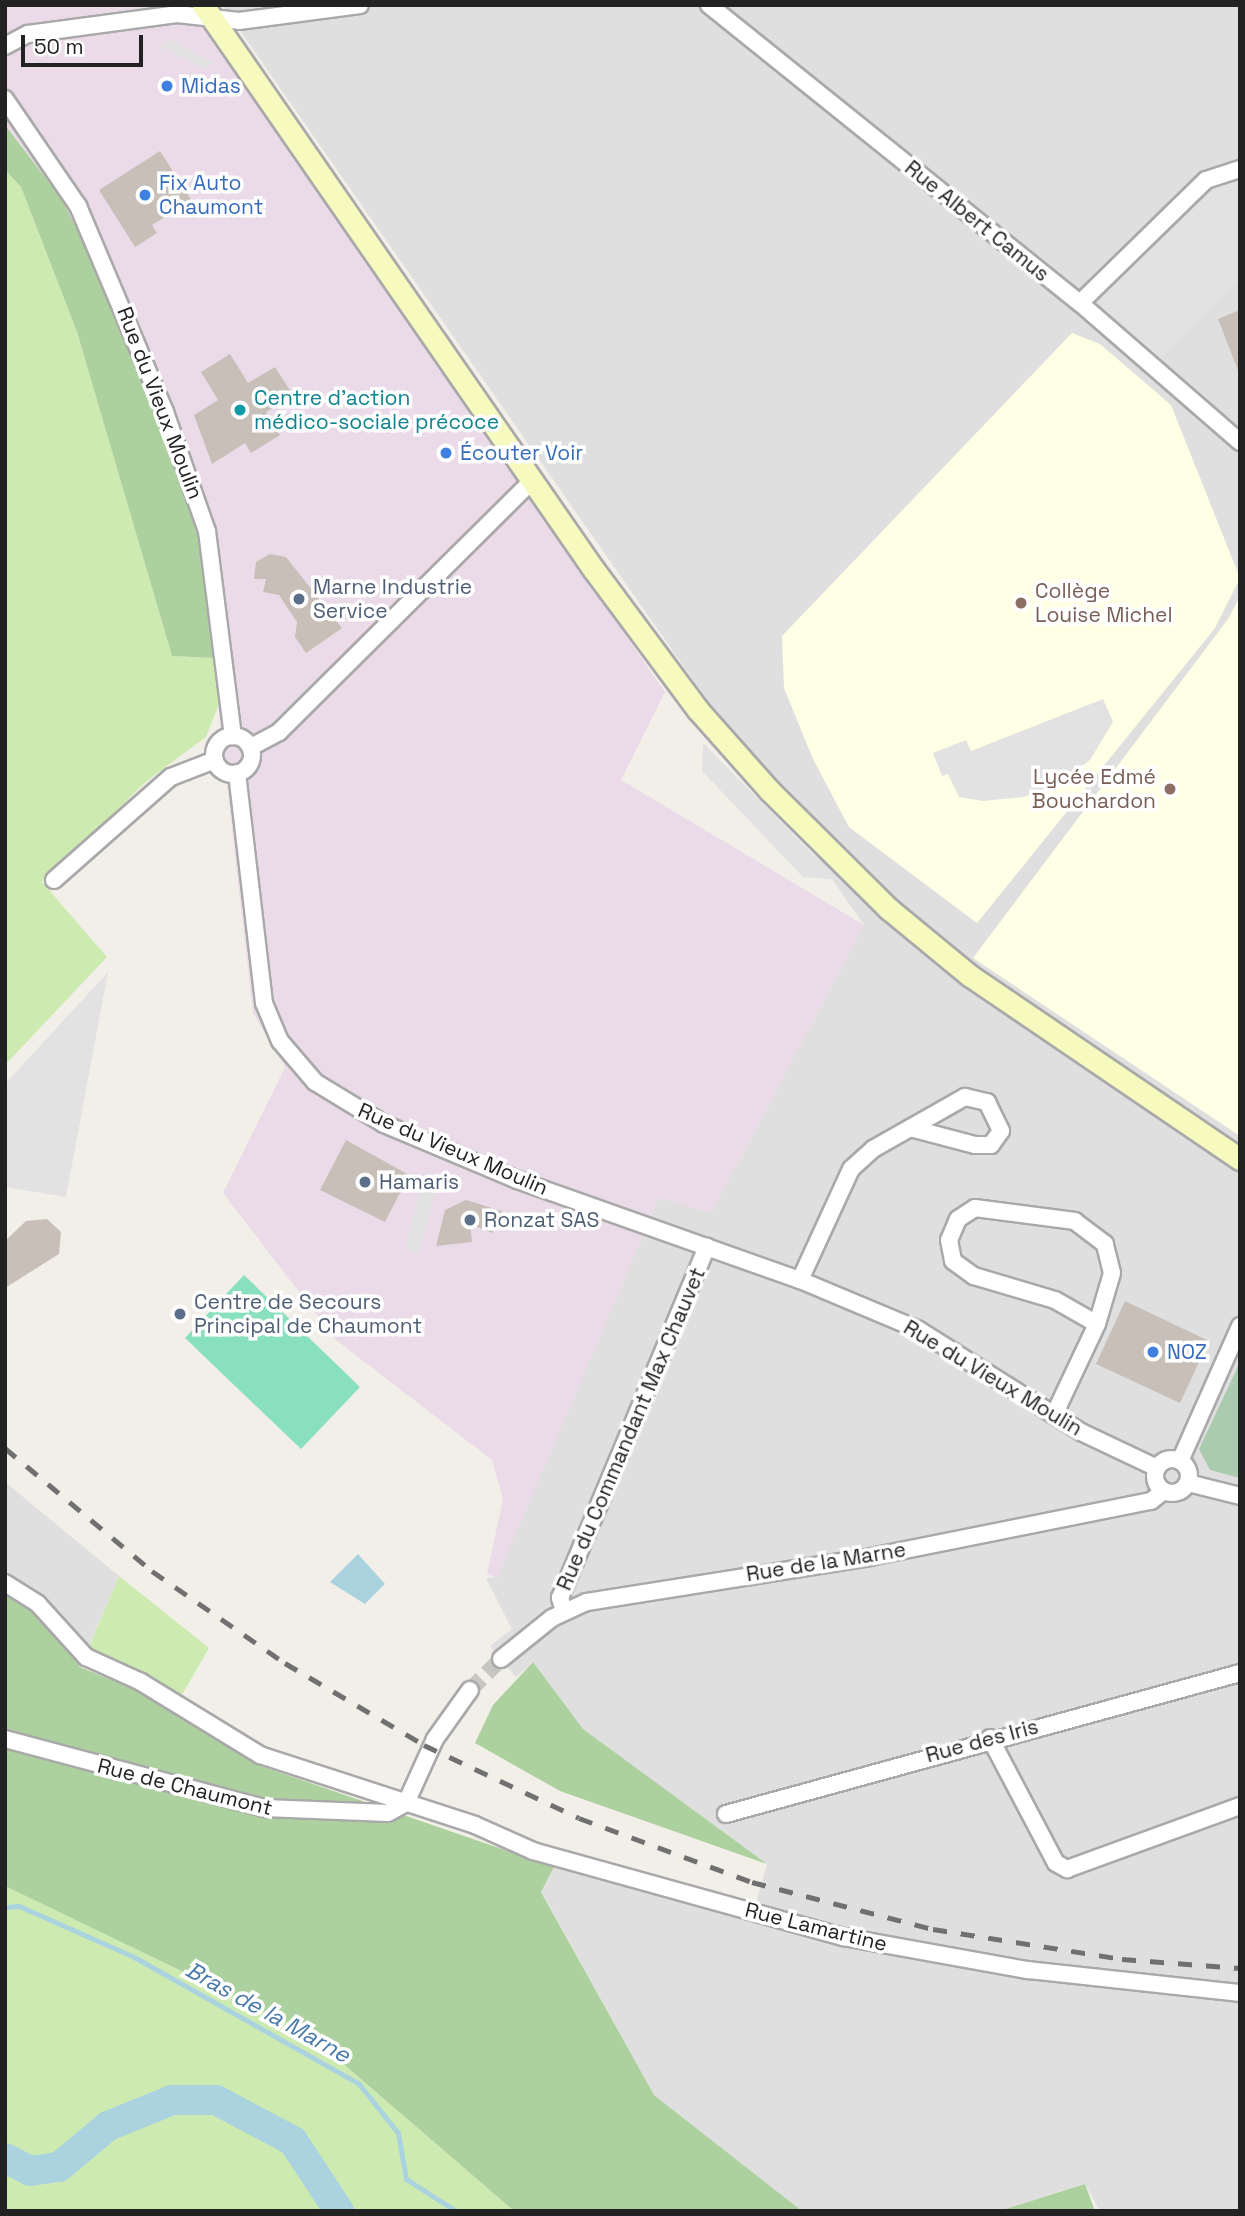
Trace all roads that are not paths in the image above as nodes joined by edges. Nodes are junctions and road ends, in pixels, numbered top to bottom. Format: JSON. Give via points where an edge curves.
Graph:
{"nodes":[{"id":1,"x":360,"y":5,"type":"edge"},
{"id":2,"x":709,"y":5,"type":"edge"},
{"id":3,"x":209,"y":13,"type":"edge"},
{"id":4,"x":5,"y":46,"type":"edge"},
{"id":5,"x":5,"y":99,"type":"edge"},
{"id":6,"x":1240,"y":169,"type":"edge"},
{"id":7,"x":1080,"y":303,"type":"junction"},
{"id":8,"x":1240,"y":442,"type":"edge"},
{"id":9,"x":532,"y":481,"type":"junction"},
{"id":10,"x":233,"y":736,"type":"junction"},
{"id":11,"x":251,"y":747,"type":"junction"},
{"id":12,"x":215,"y":760,"type":"junction"},
{"id":13,"x":237,"y":773,"type":"junction"},
{"id":14,"x":54,"y":880,"type":"dead end"},
{"id":15,"x":909,"y":1128,"type":"junction"},
{"id":16,"x":1240,"y":1159,"type":"edge"},
{"id":17,"x":707,"y":1247,"type":"junction"},
{"id":18,"x":800,"y":1280,"type":"junction"},
{"id":19,"x":1097,"y":1324,"type":"junction"},
{"id":20,"x":1240,"y":1326,"type":"edge"},
{"id":21,"x":1054,"y":1415,"type":"junction"},
{"id":22,"x":1180,"y":1461,"type":"junction"},
{"id":23,"x":1157,"y":1468,"type":"junction"},
{"id":24,"x":1188,"y":1483,"type":"junction"},
{"id":25,"x":1164,"y":1491,"type":"junction"},
{"id":26,"x":1240,"y":1496,"type":"edge"},
{"id":27,"x":5,"y":1583,"type":"edge"},
{"id":28,"x":564,"y":1611,"type":"junction"},
{"id":29,"x":501,"y":1659,"type":"tunnel mouth"},
{"id":30,"x":1240,"y":1673,"type":"edge"},
{"id":31,"x":470,"y":1690,"type":"tunnel mouth"},
{"id":32,"x":990,"y":1738,"type":"junction"},
{"id":33,"x":5,"y":1739,"type":"edge"},
{"id":34,"x":406,"y":1802,"type":"junction"},
{"id":35,"x":1240,"y":1806,"type":"edge"},
{"id":36,"x":726,"y":1814,"type":"dead end"},
{"id":37,"x":1240,"y":1993,"type":"edge"}],
"edges":[{"from":1,"to":3,"type":"street"},
{"from":2,"to":7,"type":"street","name":"Rue Albert Camus"},
{"from":3,"to":4,"type":"street","via":[[27,34]]},
{"from":3,"to":9,"type":"street"},
{"from":5,"to":10,"type":"street","name":"Rue du Vieux Moulin","via":[[78,206],[165,412],[207,531]]},
{"from":6,"to":7,"type":"street","via":[[1206,180]]},
{"from":7,"to":8,"type":"street","name":"Rue Albert Camus"},
{"from":9,"to":11,"type":"street","via":[[279,732]]},
{"from":9,"to":16,"type":"street","via":[[698,710],[820,844],[969,975]]},
{"from":10,"to":11,"type":"street"},
{"from":10,"to":12,"type":"street","via":[[218,743]]},
{"from":11,"to":13,"type":"street","via":[[250,764]]},
{"from":12,"to":13,"type":"street","via":[[222,770]]},
{"from":12,"to":14,"type":"street","via":[[172,777]]},
{"from":13,"to":17,"type":"street","name":"Rue du Vieux Moulin","via":[[264,1003],[293,1061],[315,1082],[384,1124],[517,1180]]},
{"from":15,"to":15,"type":"street","via":[[975,1145],[991,1145],[1001,1131],[987,1102],[965,1097]]},
{"from":15,"to":18,"type":"street","via":[[851,1169]]},
{"from":17,"to":18,"type":"street","name":"Rue du Vieux Moulin"},
{"from":17,"to":28,"type":"street","name":"Rue du Commandant Max Chauvet","via":[[560,1598]]},
{"from":18,"to":21,"type":"street","name":"Rue du Vieux Moulin","via":[[919,1330]]},
{"from":19,"to":19,"type":"street","via":[[1112,1273],[1105,1244],[1092,1231],[1075,1221],[975,1208],[958,1219],[948,1240],[953,1261],[974,1276],[1055,1300]]},
{"from":19,"to":21,"type":"street"},
{"from":20,"to":22,"type":"street"},
{"from":21,"to":23,"type":"street","name":"Rue du Vieux Moulin"},
{"from":22,"to":23,"type":"street","via":[[1165,1461]]},
{"from":22,"to":24,"type":"street","via":[[1189,1473]]},
{"from":23,"to":25,"type":"street","via":[[1157,1483]]},
{"from":24,"to":25,"type":"street","via":[[1178,1493]]},
{"from":24,"to":26,"type":"street"},
{"from":25,"to":28,"type":"street","name":"Rue de la Marne","via":[[1151,1501],[870,1558],[666,1586]]},
{"from":27,"to":34,"type":"street","name":"Rue Lamartine","via":[[38,1604],[86,1657],[141,1682],[260,1755]]},
{"from":28,"to":29,"type":"street","name":"Rue de la Marne"},
{"from":30,"to":32,"type":"street","name":"Rue des Iris"},
{"from":31,"to":34,"type":"street","via":[[436,1739]]},
{"from":32,"to":35,"type":"street","via":[[1056,1863],[1067,1869]]},
{"from":32,"to":36,"type":"street","name":"Rue des Iris"},
{"from":33,"to":34,"type":"street","name":"Rue de Chaumont","via":[[265,1808],[360,1815],[388,1813]]},
{"from":34,"to":37,"type":"street","name":"Rue Lamartine","via":[[582,1866],[844,1937],[1041,1972]]}]}
